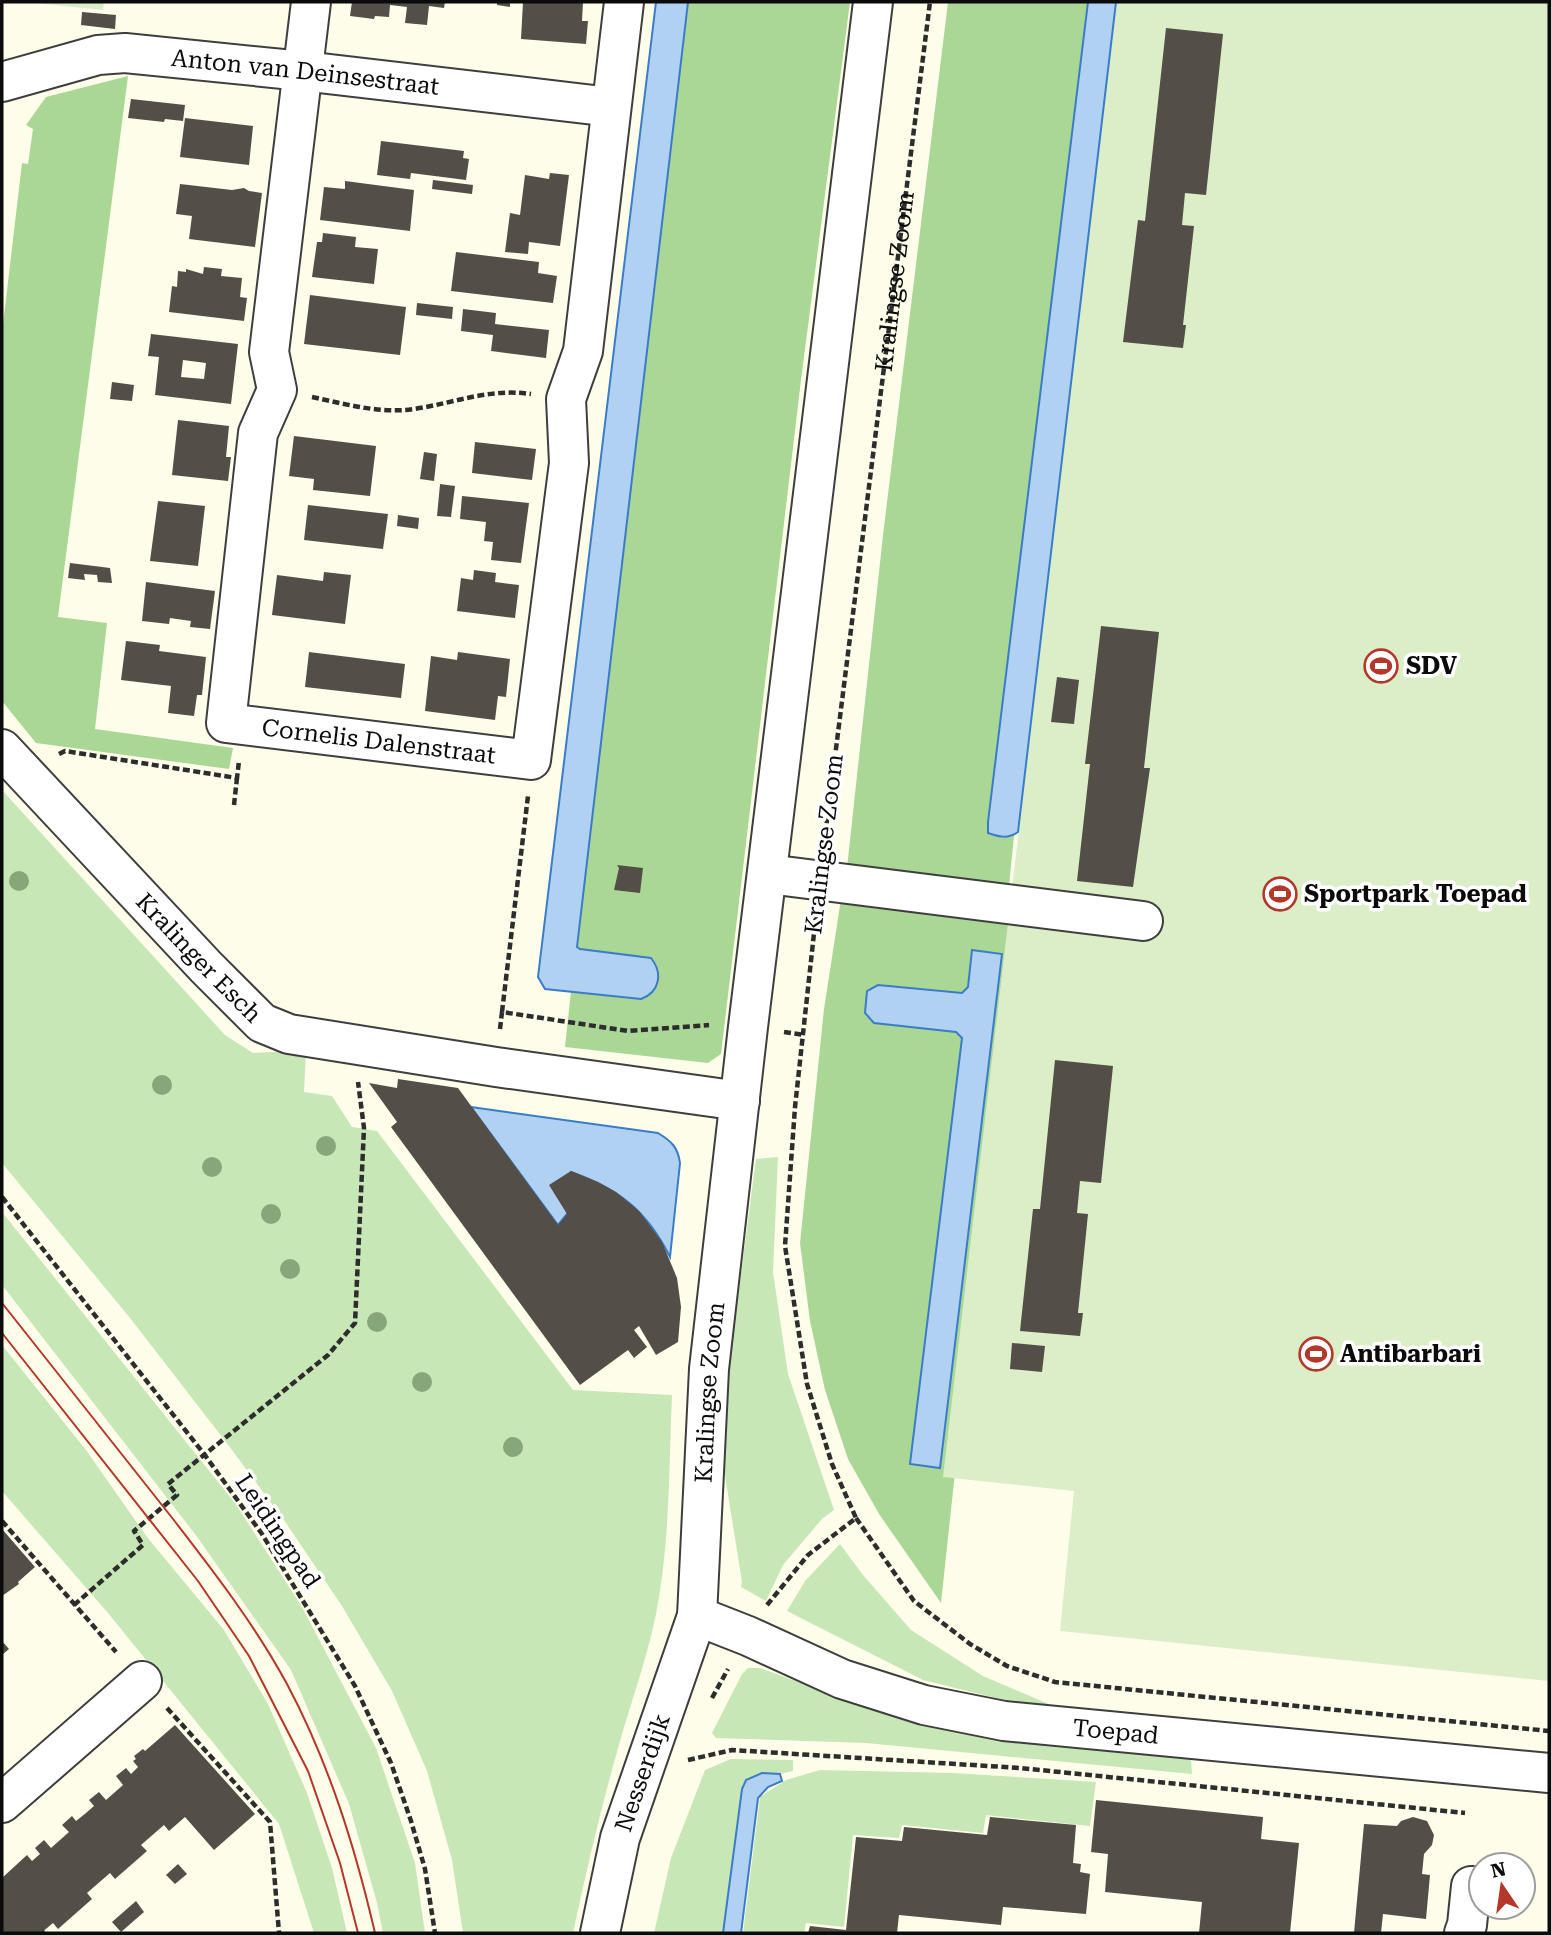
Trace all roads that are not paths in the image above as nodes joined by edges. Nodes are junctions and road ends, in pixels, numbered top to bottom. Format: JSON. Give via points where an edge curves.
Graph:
{"nodes":[{"id":1,"x":311,"y":2,"type":"edge"},
{"id":2,"x":624,"y":2,"type":"edge"},
{"id":3,"x":873,"y":2,"type":"edge"},
{"id":4,"x":303,"y":71,"type":"junction"},
{"id":5,"x":2,"y":82,"type":"edge"},
{"id":6,"x":611,"y":107,"type":"junction"},
{"id":7,"x":13,"y":760,"type":"edge"},
{"id":8,"x":768,"y":874,"type":"junction"},
{"id":9,"x":1143,"y":921,"type":"dead end"},
{"id":10,"x":740,"y":1101,"type":"junction"},
{"id":11,"x":697,"y":1616,"type":"junction"},
{"id":12,"x":142,"y":1681,"type":"road end"},
{"id":13,"x":1549,"y":1773,"type":"edge"},
{"id":14,"x":2,"y":1803,"type":"edge"},
{"id":15,"x":1467,"y":1894,"type":"edge"},
{"id":16,"x":1450,"y":1929,"type":"edge"},
{"id":17,"x":600,"y":1933,"type":"edge"}],
"edges":[{"from":1,"to":4,"type":"street"},
{"from":2,"to":6,"type":"street","name":"Cornelis Dalenstraat"},
{"from":3,"to":8,"type":"street","name":"Kralingse Zoom"},
{"from":4,"to":5,"type":"street","name":"Anton van Deinsestraat","via":[[112,53]]},
{"from":4,"to":6,"type":"street","name":"Anton van Deinsestraat"},
{"from":4,"to":6,"type":"street","name":"Cornelis Dalenstraat","via":[[269,352],[277,390],[258,433],[226,723],[531,760],[569,463],[566,399],[583,351]]},
{"from":7,"to":10,"type":"street","name":"Kralinger Esch","via":[[262,1023],[289,1034]]},
{"from":8,"to":9,"type":"street"},
{"from":8,"to":10,"type":"street","name":"Kralingse Zoom"},
{"from":10,"to":11,"type":"street","name":"Kralingse Zoom","via":[[709,1368]]},
{"from":11,"to":13,"type":"street","name":"Toepad","via":[[842,1679],[924,1705],[1004,1721]]},
{"from":11,"to":17,"type":"street","name":"Nesserdijk","via":[[620,1838]]},
{"from":12,"to":14,"type":"street"},
{"from":15,"to":16,"type":"street"}]}
